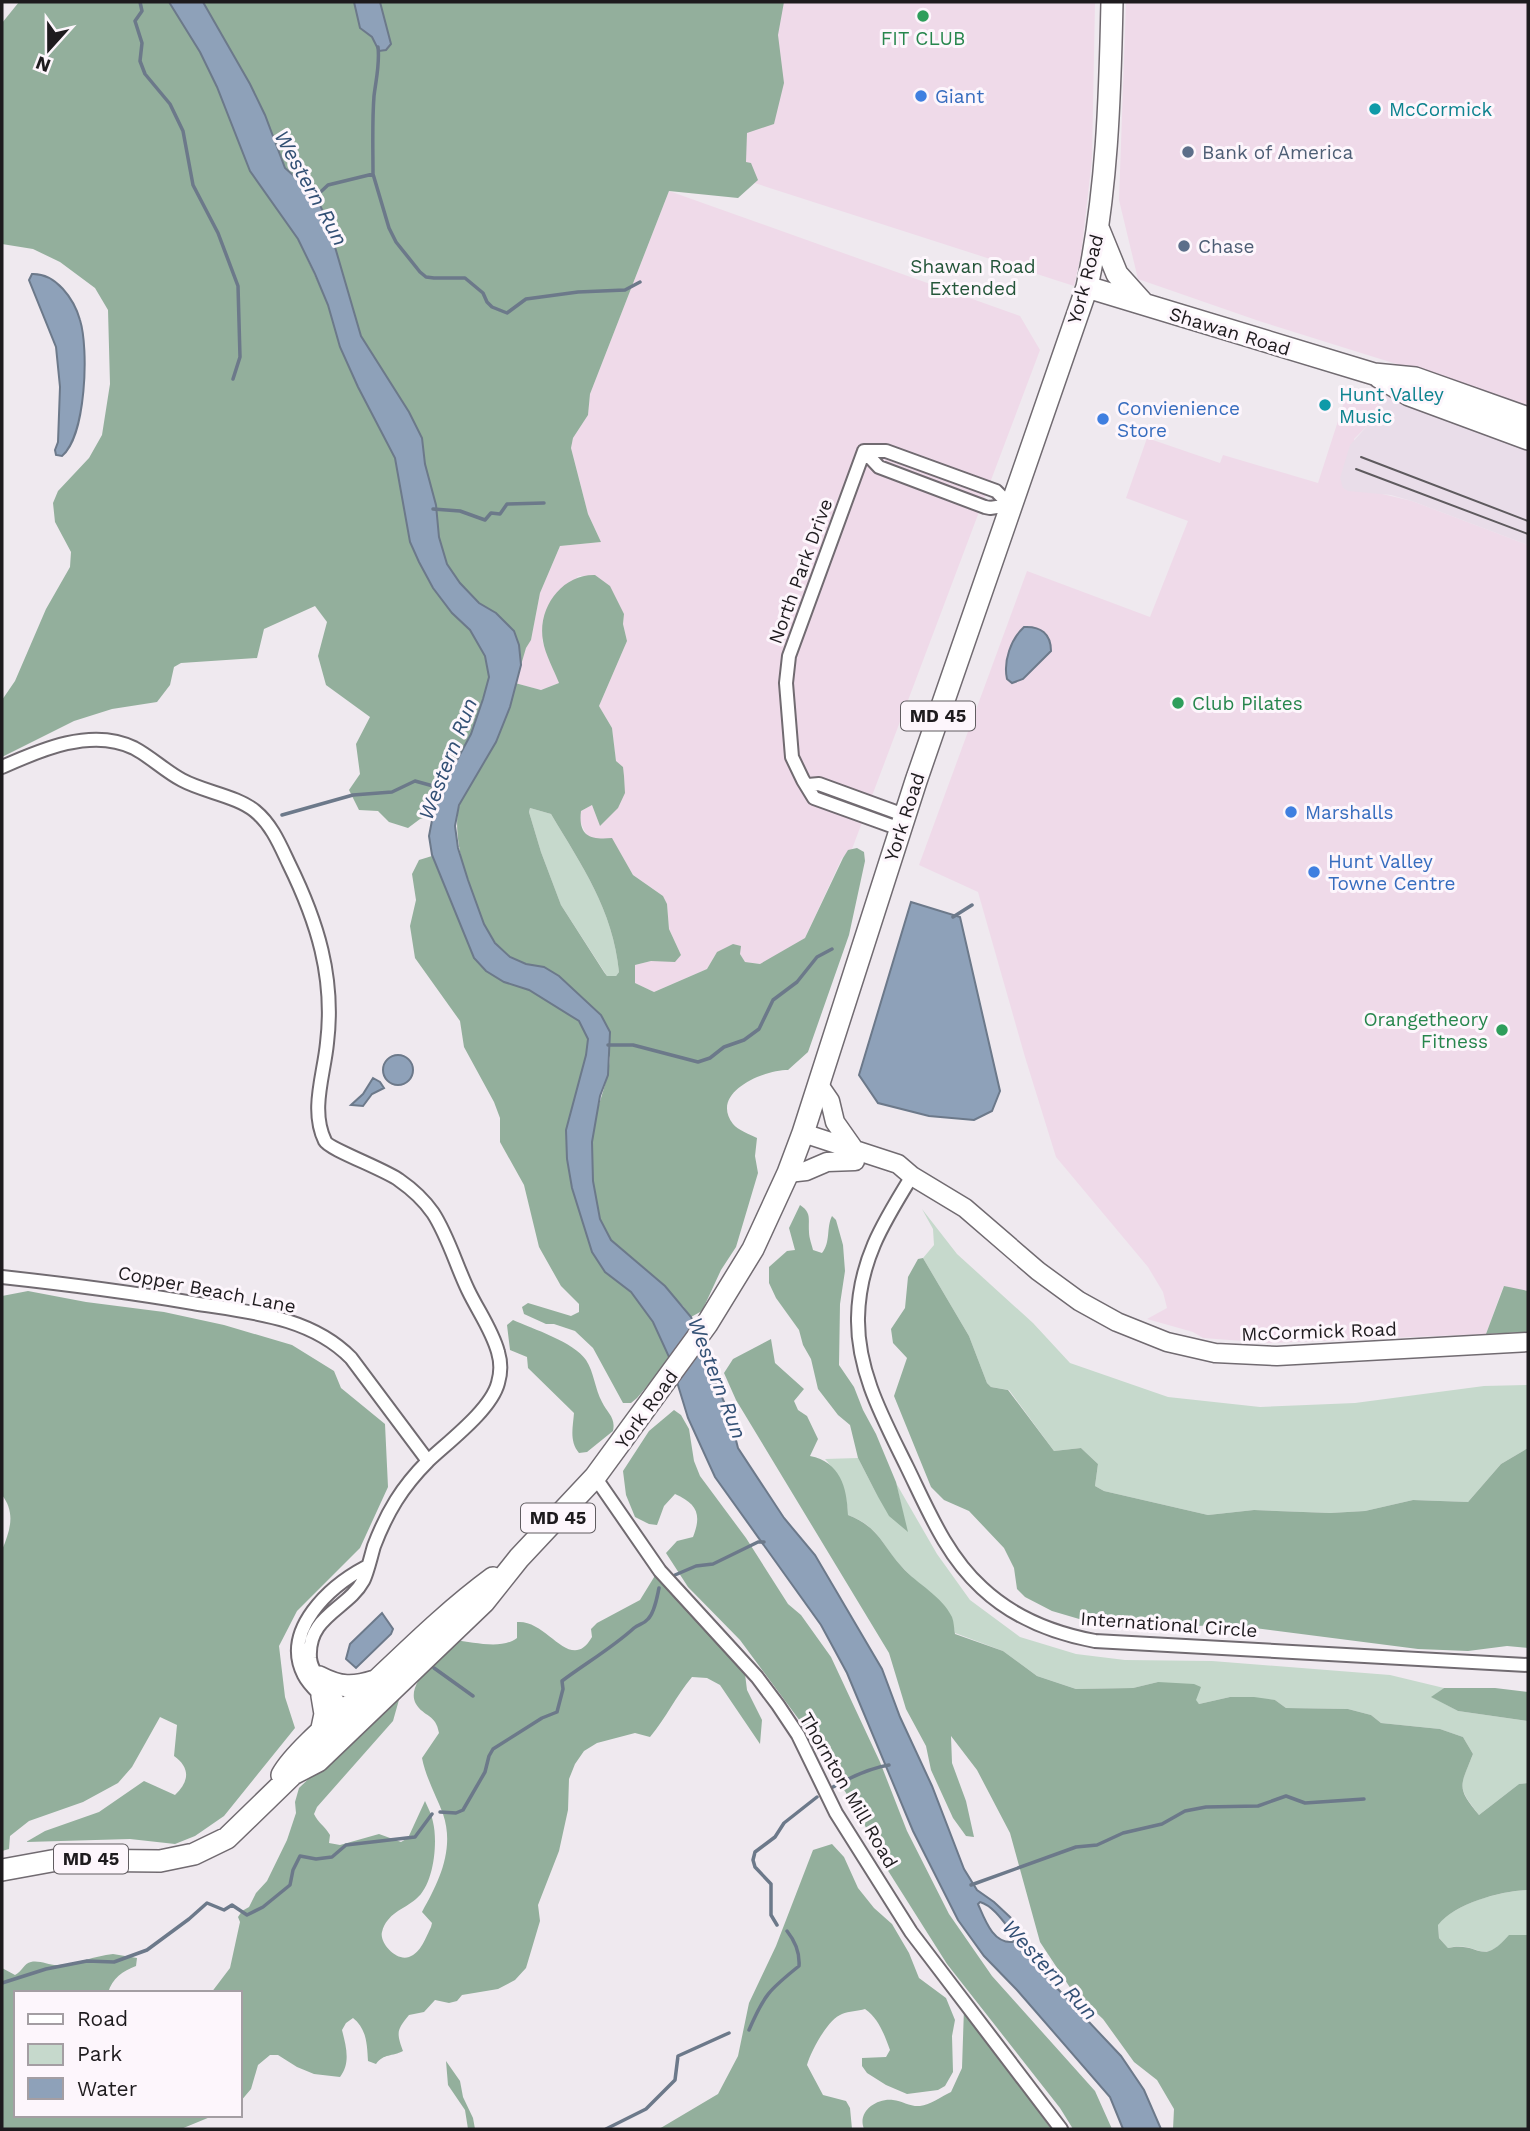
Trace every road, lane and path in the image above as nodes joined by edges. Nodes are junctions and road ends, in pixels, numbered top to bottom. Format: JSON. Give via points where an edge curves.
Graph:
{"nodes":[{"id":1,"x":1112,"y":2,"type":"edge"},
{"id":2,"x":1099,"y":228,"type":"junction"},
{"id":3,"x":1087,"y":287,"type":"junction"},
{"id":4,"x":1144,"y":304,"type":"junction"},
{"id":5,"x":1374,"y":374,"type":"junction"},
{"id":6,"x":1528,"y":418,"type":"edge"},
{"id":7,"x":1528,"y":439,"type":"edge"},
{"id":8,"x":864,"y":452,"type":"junction"},
{"id":9,"x":1010,"y":505,"type":"junction"},
{"id":10,"x":2,"y":767,"type":"edge"},
{"id":11,"x":902,"y":822,"type":"junction"},
{"id":12,"x":818,"y":1085,"type":"junction"},
{"id":13,"x":801,"y":1138,"type":"junction"},
{"id":14,"x":855,"y":1155,"type":"junction"},
{"id":15,"x":788,"y":1173,"type":"junction"},
{"id":16,"x":912,"y":1176,"type":"junction"},
{"id":17,"x":2,"y":1277,"type":"edge"},
{"id":18,"x":1528,"y":1342,"type":"edge"},
{"id":19,"x":428,"y":1461,"type":"junction"},
{"id":20,"x":595,"y":1477,"type":"junction"},
{"id":21,"x":519,"y":1558,"type":"junction"},
{"id":22,"x":312,"y":1624,"type":"junction"},
{"id":23,"x":446,"y":1639,"type":"junction"},
{"id":24,"x":1528,"y":1665,"type":"edge"},
{"id":25,"x":377,"y":1680,"type":"junction"},
{"id":26,"x":320,"y":1686,"type":"junction"},
{"id":27,"x":343,"y":1712,"type":"junction"},
{"id":28,"x":321,"y":1733,"type":"junction"},
{"id":29,"x":293,"y":1774,"type":"junction"},
{"id":30,"x":271,"y":1795,"type":"junction"},
{"id":31,"x":2,"y":1870,"type":"edge"},
{"id":32,"x":1062,"y":2129,"type":"edge"}],
"edges":[{"from":1,"to":2,"type":"main road","name":"York Road","number":"MD 45","via":[[1108,133]]},
{"from":2,"to":3,"type":"main road","name":"York Road","number":"MD 45"},
{"from":2,"to":4,"type":"main road","via":[[1117,274]]},
{"from":3,"to":4,"type":"main road","name":"Shawan Road"},
{"from":3,"to":9,"type":"main road","name":"York Road","number":"MD 45"},
{"from":4,"to":5,"type":"main road","name":"Shawan Road"},
{"from":5,"to":6,"type":"main road","name":"Shawan Road","via":[[1415,378]]},
{"from":5,"to":7,"type":"main road","name":"Shawan Road","via":[[1409,395]]},
{"from":8,"to":9,"type":"street","via":[[886,451],[996,491]]},
{"from":8,"to":9,"type":"street","via":[[879,467],[990,508]]},
{"from":8,"to":11,"type":"street","name":"North Park Drive","via":[[787,664],[792,757],[808,785],[819,784]]},
{"from":9,"to":11,"type":"main road","name":"York Road","number":"MD 45"},
{"from":10,"to":19,"type":"street","via":[[83,740],[118,742],[189,784],[252,809],[276,837],[307,900],[324,955],[328,1040],[317,1106],[325,1142],[397,1179],[424,1202],[499,1355],[501,1372],[492,1398]]},
{"from":11,"to":12,"type":"main road","name":"York Road","number":"MD 45"},
{"from":12,"to":13,"type":"main road","name":"York Road","number":"MD 45"},
{"from":12,"to":14,"type":"main road"},
{"from":13,"to":14,"type":"main road","name":"McCormick Road"},
{"from":13,"to":15,"type":"main road","name":"York Road","number":"MD 45"},
{"from":14,"to":15,"type":"main road"},
{"from":14,"to":16,"type":"main road","name":"McCormick Road","via":[[893,1173]]},
{"from":15,"to":20,"type":"main road","name":"York Road","number":"MD 45","via":[[745,1264],[707,1324]]},
{"from":16,"to":18,"type":"main road","name":"McCormick Road","via":[[965,1208],[1079,1301],[1167,1342],[1215,1353],[1277,1356]]},
{"from":16,"to":24,"type":"street","name":"International Circle","via":[[882,1225],[865,1266],[858,1319],[865,1371],[885,1422],[950,1550],[1000,1604],[1036,1625],[1095,1641]]},
{"from":17,"to":19,"type":"street","name":"Copper Beach Lane","via":[[151,1295],[275,1317],[319,1334],[351,1358]]},
{"from":19,"to":22,"type":"street","via":[[390,1508],[364,1580]]},
{"from":20,"to":21,"type":"main road","name":"York Road","number":"MD 45"},
{"from":20,"to":32,"type":"street","name":"Thornton Mill Road","via":[[660,1571],[778,1705],[836,1813],[911,1932]]},
{"from":21,"to":23,"type":"main road","name":"York Road","number":"MD 45"},
{"from":21,"to":25,"type":"main road","name":"York Road","number":"MD 45","via":[[470,1595]]},
{"from":22,"to":26,"type":"street","via":[[310,1658]]},
{"from":22,"to":26,"type":"street","via":[[298,1646],[299,1662],[303,1675]]},
{"from":23,"to":27,"type":"main road","via":[[423,1648],[364,1705]]},
{"from":23,"to":29,"type":"main road","name":"York Road","number":"MD 45","via":[[318,1761]]},
{"from":25,"to":26,"type":"main road","via":[[350,1688],[331,1683]]},
{"from":25,"to":27,"type":"main road","name":"York Road","number":"MD 45"},
{"from":26,"to":27,"type":"street","via":[[333,1707]]},
{"from":26,"to":27,"type":"street","via":[[336,1695]]},
{"from":26,"to":28,"type":"main road","via":[[325,1714]]},
{"from":27,"to":28,"type":"main road","name":"York Road","number":"MD 45"},
{"from":27,"to":29,"type":"main road","via":[[334,1733]]},
{"from":28,"to":30,"type":"main road","name":"York Road","number":"MD 45","via":[[286,1768]]},
{"from":29,"to":30,"type":"main road","name":"York Road","number":"MD 45"},
{"from":30,"to":31,"type":"main road","name":"York Road","number":"MD 45","via":[[227,1838],[194,1854],[160,1861],[44,1861]]}]}
